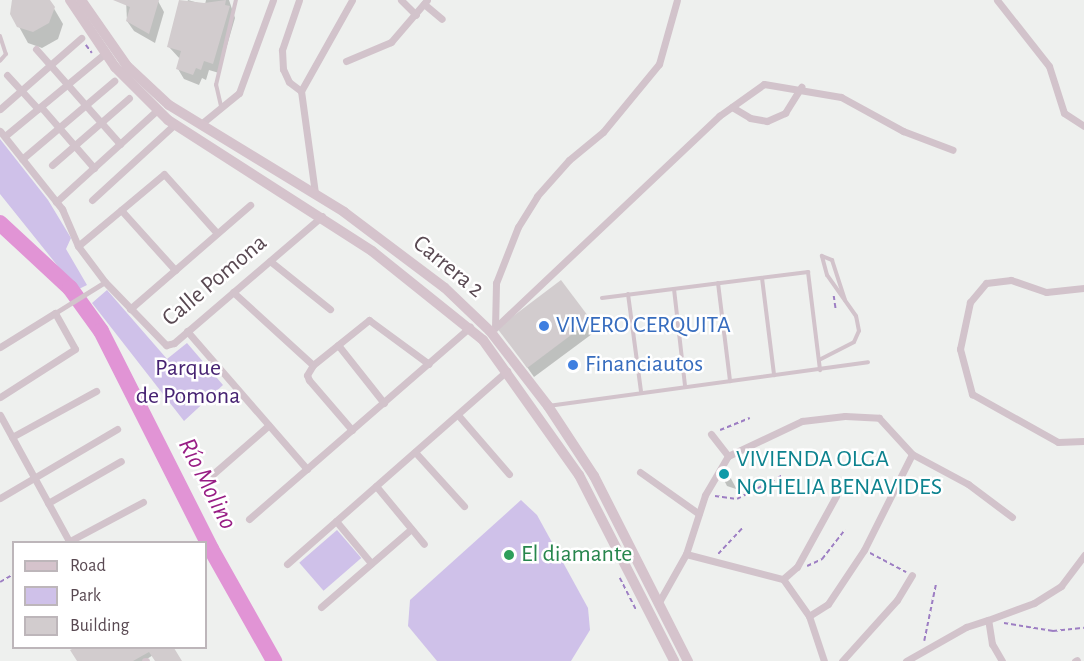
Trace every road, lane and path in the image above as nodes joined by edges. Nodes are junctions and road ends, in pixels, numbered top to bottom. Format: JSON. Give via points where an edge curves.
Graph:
{"nodes":[{"id":1,"x":70,"y":0,"type":"edge"},
{"id":2,"x":81,"y":0,"type":"edge"},
{"id":3,"x":236,"y":0,"type":"edge"},
{"id":4,"x":273,"y":0,"type":"edge"},
{"id":5,"x":299,"y":0,"type":"edge"},
{"id":6,"x":352,"y":0,"type":"edge"},
{"id":7,"x":400,"y":0,"type":"edge"},
{"id":8,"x":677,"y":0,"type":"edge"},
{"id":9,"x":997,"y":0,"type":"edge"},
{"id":10,"x":425,"y":2,"type":"edge"},
{"id":11,"x":416,"y":15,"type":"junction"},
{"id":12,"x":442,"y":19,"type":"dead end"},
{"id":13,"x":0,"y":36,"type":"edge"},
{"id":14,"x":81,"y":38,"type":"joint"},
{"id":15,"x":36,"y":49,"type":"dead end"},
{"id":16,"x":100,"y":57,"type":"junction"},
{"id":17,"x":0,"y":61,"type":"edge"},
{"id":18,"x":346,"y":61,"type":"dead end"},
{"id":19,"x":50,"y":65,"type":"junction"},
{"id":20,"x":7,"y":75,"type":"dead end"},
{"id":21,"x":114,"y":81,"type":"dead end"},
{"id":22,"x":67,"y":84,"type":"junction"},
{"id":23,"x":801,"y":87,"type":"junction"},
{"id":24,"x":20,"y":91,"type":"junction"},
{"id":25,"x":301,"y":91,"type":"junction"},
{"id":26,"x":129,"y":98,"type":"dead end"},
{"id":27,"x":86,"y":106,"type":"junction"},
{"id":28,"x":221,"y":106,"type":"junction"},
{"id":29,"x":732,"y":107,"type":"junction"},
{"id":30,"x":39,"y":108,"type":"junction"},
{"id":31,"x":0,"y":109,"type":"edge"},
{"id":32,"x":157,"y":110,"type":"junction"},
{"id":33,"x":101,"y":123,"type":"junction"},
{"id":34,"x":176,"y":124,"type":"junction"},
{"id":35,"x":201,"y":124,"type":"junction"},
{"id":36,"x":1084,"y":126,"type":"edge"},
{"id":37,"x":60,"y":128,"type":"junction"},
{"id":38,"x":3,"y":133,"type":"edge"},
{"id":39,"x":120,"y":144,"type":"junction"},
{"id":40,"x":75,"y":145,"type":"junction"},
{"id":41,"x":953,"y":150,"type":"dead end"},
{"id":42,"x":22,"y":159,"type":"junction"},
{"id":43,"x":52,"y":165,"type":"dead end"},
{"id":44,"x":94,"y":168,"type":"junction"},
{"id":45,"x":315,"y":193,"type":"junction"},
{"id":46,"x":92,"y":200,"type":"dead end"},
{"id":47,"x":56,"y":202,"type":"junction"},
{"id":48,"x":250,"y":205,"type":"dead end"},
{"id":49,"x":121,"y":210,"type":"junction"},
{"id":50,"x":322,"y":216,"type":"junction"},
{"id":51,"x":217,"y":233,"type":"junction"},
{"id":52,"x":78,"y":246,"type":"junction"},
{"id":53,"x":270,"y":261,"type":"junction"},
{"id":54,"x":175,"y":270,"type":"junction"},
{"id":55,"x":762,"y":278,"type":"junction"},
{"id":56,"x":105,"y":282,"type":"junction"},
{"id":57,"x":718,"y":283,"type":"junction"},
{"id":58,"x":1084,"y":288,"type":"edge"},
{"id":59,"x":674,"y":289,"type":"junction"},
{"id":60,"x":233,"y":292,"type":"junction"},
{"id":61,"x":628,"y":294,"type":"junction"},
{"id":62,"x":602,"y":298,"type":"dead end"},
{"id":63,"x":845,"y":300,"type":"junction"},
{"id":64,"x":130,"y":309,"type":"junction"},
{"id":65,"x":330,"y":309,"type":"dead end"},
{"id":66,"x":55,"y":314,"type":"junction"},
{"id":67,"x":470,"y":327,"type":"junction"},
{"id":68,"x":494,"y":329,"type":"junction"},
{"id":69,"x":187,"y":331,"type":"junction"},
{"id":70,"x":338,"y":345,"type":"junction"},
{"id":71,"x":0,"y":347,"type":"edge"},
{"id":72,"x":819,"y":360,"type":"junction"},
{"id":73,"x":868,"y":362,"type":"dead end"},
{"id":74,"x":429,"y":364,"type":"junction"},
{"id":75,"x":313,"y":365,"type":"junction"},
{"id":76,"x":820,"y":370,"type":"junction"},
{"id":77,"x":507,"y":371,"type":"junction"},
{"id":78,"x":774,"y":375,"type":"junction"},
{"id":79,"x":730,"y":381,"type":"junction"},
{"id":80,"x":685,"y":386,"type":"junction"},
{"id":81,"x":96,"y":391,"type":"dead end"},
{"id":82,"x":641,"y":392,"type":"junction"},
{"id":83,"x":0,"y":397,"type":"edge"},
{"id":84,"x":384,"y":403,"type":"junction"},
{"id":85,"x":548,"y":406,"type":"junction"},
{"id":86,"x":0,"y":414,"type":"edge"},
{"id":87,"x":458,"y":414,"type":"junction"},
{"id":88,"x":750,"y":418,"type":"dead end"},
{"id":89,"x":268,"y":425,"type":"junction"},
{"id":90,"x":117,"y":429,"type":"dead end"},
{"id":91,"x":352,"y":430,"type":"junction"},
{"id":92,"x":711,"y":434,"type":"joint"},
{"id":93,"x":12,"y":437,"type":"junction"},
{"id":94,"x":1084,"y":441,"type":"edge"},
{"id":95,"x":415,"y":452,"type":"junction"},
{"id":96,"x":912,"y":454,"type":"junction"},
{"id":97,"x":728,"y":456,"type":"junction"},
{"id":98,"x":122,"y":461,"type":"dead end"},
{"id":99,"x":307,"y":469,"type":"junction"},
{"id":100,"x":639,"y":472,"type":"dead end"},
{"id":101,"x":213,"y":474,"type":"dead end"},
{"id":102,"x":509,"y":474,"type":"dead end"},
{"id":103,"x":783,"y":475,"type":"dead end"},
{"id":104,"x":34,"y":477,"type":"junction"},
{"id":105,"x":375,"y":486,"type":"junction"},
{"id":106,"x":705,"y":495,"type":"junction"},
{"id":107,"x":836,"y":496,"type":"dead end"},
{"id":108,"x":0,"y":498,"type":"edge"},
{"id":109,"x":143,"y":502,"type":"dead end"},
{"id":110,"x":48,"y":503,"type":"junction"},
{"id":111,"x":464,"y":506,"type":"dead end"},
{"id":112,"x":699,"y":514,"type":"junction"},
{"id":113,"x":1012,"y":517,"type":"dead end"},
{"id":114,"x":249,"y":519,"type":"dead end"},
{"id":115,"x":336,"y":521,"type":"junction"},
{"id":116,"x":742,"y":528,"type":"dead end"},
{"id":117,"x":411,"y":529,"type":"junction"},
{"id":118,"x":845,"y":530,"type":"dead end"},
{"id":119,"x":67,"y":541,"type":"edge"},
{"id":120,"x":70,"y":541,"type":"edge"},
{"id":121,"x":424,"y":544,"type":"dead end"},
{"id":122,"x":864,"y":550,"type":"junction"},
{"id":123,"x":686,"y":554,"type":"junction"},
{"id":124,"x":1084,"y":555,"type":"edge"},
{"id":125,"x":711,"y":561,"type":"junction"},
{"id":126,"x":371,"y":563,"type":"junction"},
{"id":127,"x":287,"y":564,"type":"dead end"},
{"id":128,"x":797,"y":567,"type":"junction"},
{"id":129,"x":616,"y":570,"type":"dead end"},
{"id":130,"x":912,"y":575,"type":"joint"},
{"id":131,"x":783,"y":579,"type":"junction"},
{"id":132,"x":936,"y":583,"type":"dead end"},
{"id":133,"x":659,"y":602,"type":"junction"},
{"id":134,"x":321,"y":607,"type":"dead end"},
{"id":135,"x":639,"y":616,"type":"dead end"},
{"id":136,"x":809,"y":616,"type":"junction"},
{"id":137,"x":988,"y":620,"type":"junction"},
{"id":138,"x":1084,"y":628,"type":"edge"},
{"id":139,"x":922,"y":650,"type":"junction"},
{"id":140,"x":674,"y":661,"type":"edge"},
{"id":141,"x":688,"y":661,"type":"edge"},
{"id":142,"x":824,"y":661,"type":"edge"},
{"id":143,"x":842,"y":661,"type":"edge"},
{"id":144,"x":906,"y":661,"type":"edge"},
{"id":145,"x":1002,"y":661,"type":"edge"}],
"edges":[{"from":1,"to":16,"type":"main road","name":"Carrera 2"},
{"from":2,"to":35,"type":"main road","name":"Carrera 2","via":[[113,48],[146,87]]},
{"from":3,"to":28,"type":"lane","via":[[216,86]]},
{"from":4,"to":28,"type":"street","via":[[238,93]]},
{"from":5,"to":25,"type":"street","via":[[282,50],[289,82]]},
{"from":6,"to":25,"type":"street"},
{"from":7,"to":11,"type":"street"},
{"from":8,"to":68,"type":"street","via":[[659,64],[603,132],[569,160],[537,196],[518,227],[496,283]]},
{"from":9,"to":36,"type":"street","via":[[1049,66],[1064,113]]},
{"from":10,"to":11,"type":"street"},
{"from":10,"to":12,"type":"street"},
{"from":11,"to":18,"type":"street","via":[[391,42]]},
{"from":13,"to":17,"type":"lane","via":[[6,54]]},
{"from":14,"to":16,"type":"path"},
{"from":14,"to":19,"type":"street"},
{"from":15,"to":19,"type":"street"},
{"from":16,"to":22,"type":"street"},
{"from":16,"to":32,"type":"main road","name":"Carrera 2"},
{"from":19,"to":22,"type":"street"},
{"from":19,"to":24,"type":"street"},
{"from":20,"to":24,"type":"street"},
{"from":21,"to":27,"type":"street"},
{"from":22,"to":27,"type":"street"},
{"from":22,"to":30,"type":"street"},
{"from":23,"to":29,"type":"street","via":[[769,82]]},
{"from":23,"to":29,"type":"street","via":[[785,113],[767,121],[750,118]]},
{"from":23,"to":41,"type":"street","via":[[841,98],[903,131]]},
{"from":24,"to":30,"type":"street"},
{"from":24,"to":31,"type":"street"},
{"from":25,"to":45,"type":"street"},
{"from":26,"to":33,"type":"street"},
{"from":27,"to":33,"type":"street"},
{"from":27,"to":37,"type":"street"},
{"from":28,"to":35,"type":"street"},
{"from":29,"to":68,"type":"street"},
{"from":30,"to":37,"type":"street"},
{"from":30,"to":38,"type":"street"},
{"from":32,"to":34,"type":"main road","name":"Carrera 2"},
{"from":32,"to":39,"type":"street"},
{"from":33,"to":39,"type":"street"},
{"from":33,"to":40,"type":"street"},
{"from":34,"to":46,"type":"street"},
{"from":34,"to":50,"type":"main road","name":"Carrera 2"},
{"from":35,"to":45,"type":"main road","name":"Carrera 2"},
{"from":37,"to":40,"type":"street"},
{"from":37,"to":42,"type":"street"},
{"from":38,"to":42,"type":"street","name":"Calle Pomona"},
{"from":39,"to":44,"type":"street"},
{"from":40,"to":43,"type":"street"},
{"from":40,"to":44,"type":"street"},
{"from":42,"to":47,"type":"street","name":"Calle Pomona"},
{"from":44,"to":47,"type":"street"},
{"from":45,"to":68,"type":"main road","name":"Carrera 2","via":[[445,288]]},
{"from":47,"to":52,"type":"street","name":"Calle Pomona"},
{"from":48,"to":51,"type":"street","name":"Calle Pomona"},
{"from":49,"to":51,"type":"street","via":[[164,174]]},
{"from":49,"to":52,"type":"street"},
{"from":49,"to":54,"type":"street","name":"Calle Pomona"},
{"from":50,"to":53,"type":"street","name":"Calle Pomona"},
{"from":50,"to":67,"type":"main road","name":"Carrera 2"},
{"from":51,"to":54,"type":"street","name":"Calle Pomona"},
{"from":52,"to":56,"type":"street","name":"Calle Pomona"},
{"from":53,"to":60,"type":"street","name":"Calle Pomona"},
{"from":53,"to":65,"type":"street"},
{"from":54,"to":64,"type":"street"},
{"from":55,"to":57,"type":"lane"},
{"from":55,"to":72,"type":"lane","via":[[808,272]]},
{"from":55,"to":78,"type":"lane"},
{"from":56,"to":64,"type":"street","name":"Calle Pomona"},
{"from":56,"to":66,"type":"street"},
{"from":57,"to":59,"type":"lane"},
{"from":57,"to":79,"type":"lane"},
{"from":58,"to":94,"type":"street","via":[[1046,292],[1011,280],[986,283],[970,302],[960,349],[972,394],[1058,442]]},
{"from":59,"to":61,"type":"lane"},
{"from":59,"to":80,"type":"lane"},
{"from":60,"to":69,"type":"street","name":"Calle Pomona"},
{"from":60,"to":75,"type":"street"},
{"from":61,"to":62,"type":"lane"},
{"from":61,"to":82,"type":"lane"},
{"from":63,"to":63,"type":"lane","via":[[832,260],[822,256],[826,275]]},
{"from":63,"to":72,"type":"lane","via":[[856,316],[859,336],[840,351]]},
{"from":64,"to":69,"type":"street","name":"Calle Pomona","via":[[166,345]]},
{"from":66,"to":71,"type":"street"},
{"from":66,"to":83,"type":"street","via":[[75,349]]},
{"from":67,"to":74,"type":"street"},
{"from":67,"to":77,"type":"main road","name":"Carrera 2"},
{"from":68,"to":85,"type":"main road","name":"Carrera 2"},
{"from":69,"to":89,"type":"street"},
{"from":70,"to":74,"type":"street","via":[[369,320]]},
{"from":70,"to":75,"type":"street"},
{"from":70,"to":84,"type":"street"},
{"from":72,"to":76,"type":"lane"},
{"from":73,"to":76,"type":"lane"},
{"from":74,"to":84,"type":"street"},
{"from":75,"to":91,"type":"street","via":[[307,375],[309,380]]},
{"from":76,"to":78,"type":"lane"},
{"from":77,"to":87,"type":"street"},
{"from":77,"to":140,"type":"main road","name":"Carrera 2","via":[[579,475]]},
{"from":78,"to":79,"type":"lane"},
{"from":79,"to":80,"type":"lane"},
{"from":80,"to":82,"type":"lane"},
{"from":81,"to":93,"type":"street"},
{"from":82,"to":85,"type":"lane"},
{"from":84,"to":91,"type":"street"},
{"from":85,"to":133,"type":"main road","name":"Carrera 2","via":[[594,476]]},
{"from":86,"to":93,"type":"street"},
{"from":87,"to":95,"type":"street"},
{"from":87,"to":102,"type":"street"},
{"from":88,"to":92,"type":"path"},
{"from":89,"to":99,"type":"street"},
{"from":89,"to":101,"type":"street"},
{"from":90,"to":104,"type":"street"},
{"from":91,"to":99,"type":"street"},
{"from":92,"to":97,"type":"street"},
{"from":93,"to":104,"type":"street"},
{"from":95,"to":105,"type":"street"},
{"from":95,"to":111,"type":"street"},
{"from":96,"to":97,"type":"street","via":[[879,418],[845,416],[802,421]]},
{"from":96,"to":113,"type":"street","via":[[968,484]]},
{"from":96,"to":122,"type":"street"},
{"from":97,"to":106,"type":"street"},
{"from":98,"to":110,"type":"street"},
{"from":99,"to":114,"type":"street"},
{"from":100,"to":112,"type":"street"},
{"from":103,"to":106,"type":"path","via":[[737,499]]},
{"from":104,"to":108,"type":"street"},
{"from":104,"to":110,"type":"street"},
{"from":105,"to":115,"type":"street"},
{"from":105,"to":117,"type":"street"},
{"from":106,"to":112,"type":"street"},
{"from":107,"to":128,"type":"street"},
{"from":109,"to":120,"type":"street"},
{"from":110,"to":119,"type":"street"},
{"from":112,"to":123,"type":"street"},
{"from":115,"to":126,"type":"street"},
{"from":115,"to":127,"type":"street"},
{"from":116,"to":125,"type":"path"},
{"from":117,"to":121,"type":"street"},
{"from":117,"to":126,"type":"street"},
{"from":118,"to":128,"type":"path","via":[[822,559]]},
{"from":122,"to":130,"type":"path"},
{"from":122,"to":136,"type":"street","via":[[828,604]]},
{"from":123,"to":125,"type":"street"},
{"from":123,"to":133,"type":"street"},
{"from":124,"to":137,"type":"street","via":[[1061,586],[1034,603]]},
{"from":125,"to":131,"type":"street"},
{"from":126,"to":134,"type":"street"},
{"from":128,"to":131,"type":"street"},
{"from":129,"to":135,"type":"path"},
{"from":130,"to":143,"type":"street","via":[[897,600]]},
{"from":131,"to":136,"type":"street"},
{"from":132,"to":139,"type":"path"},
{"from":133,"to":141,"type":"main road","name":"Carrera 2"},
{"from":136,"to":142,"type":"street"},
{"from":137,"to":138,"type":"path","via":[[1053,631]]},
{"from":137,"to":139,"type":"street"},
{"from":137,"to":145,"type":"street","via":[[992,644]]},
{"from":139,"to":144,"type":"street"}]}
